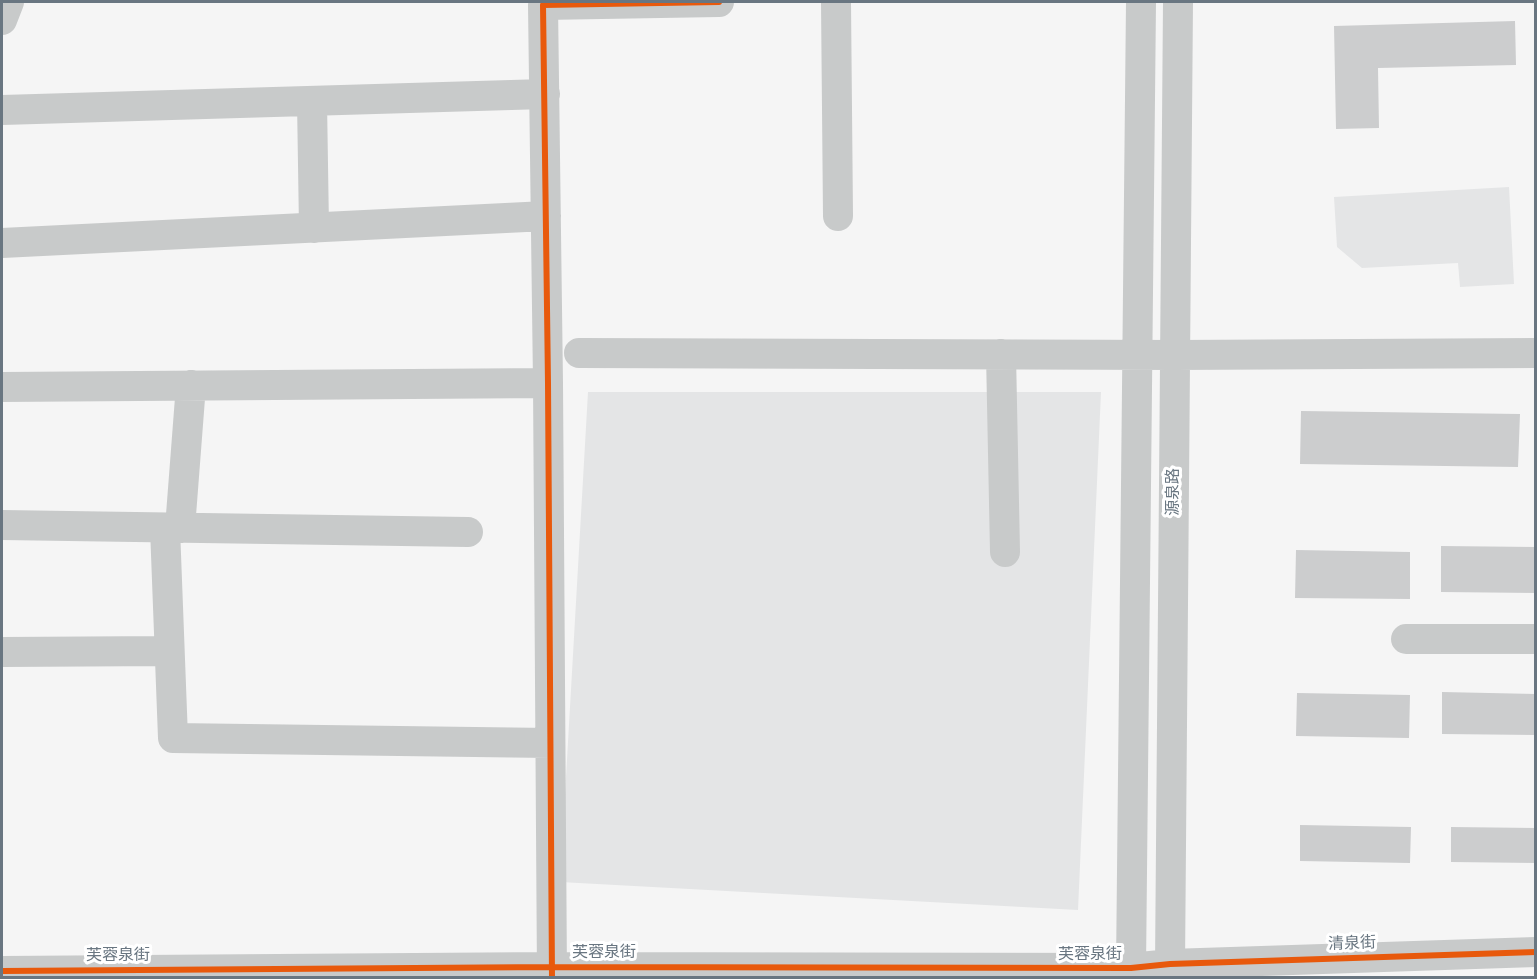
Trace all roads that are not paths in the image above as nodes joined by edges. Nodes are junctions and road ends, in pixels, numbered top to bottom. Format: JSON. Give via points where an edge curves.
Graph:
{"nodes":[{"id":1,"x":9,"y":2,"type":"edge"},
{"id":2,"x":719,"y":2,"type":"edge"},
{"id":3,"x":836,"y":2,"type":"edge"},
{"id":4,"x":1141,"y":2,"type":"edge"},
{"id":5,"x":1178,"y":2,"type":"edge"},
{"id":6,"x":2,"y":20,"type":"edge"},
{"id":7,"x":545,"y":94,"type":"junction"},
{"id":8,"x":312,"y":101,"type":"junction"},
{"id":9,"x":2,"y":110,"type":"edge"},
{"id":10,"x":546,"y":216,"type":"junction"},
{"id":11,"x":838,"y":216,"type":"dead end"},
{"id":12,"x":314,"y":228,"type":"junction"},
{"id":13,"x":2,"y":243,"type":"edge"},
{"id":14,"x":579,"y":352,"type":"dead end"},
{"id":15,"x":1001,"y":354,"type":"junction"},
{"id":16,"x":1137,"y":354,"type":"junction"},
{"id":17,"x":1536,"y":354,"type":"edge"},
{"id":18,"x":1175,"y":355,"type":"junction"},
{"id":19,"x":548,"y":383,"type":"junction"},
{"id":20,"x":191,"y":386,"type":"junction"},
{"id":21,"x":2,"y":387,"type":"edge"},
{"id":22,"x":2,"y":525,"type":"edge"},
{"id":23,"x":173,"y":528,"type":"junction"},
{"id":24,"x":468,"y":532,"type":"dead end"},
{"id":25,"x":1005,"y":552,"type":"dead end"},
{"id":26,"x":1406,"y":639,"type":"dead end"},
{"id":27,"x":1536,"y":639,"type":"edge"},
{"id":28,"x":169,"y":651,"type":"junction"},
{"id":29,"x":2,"y":652,"type":"edge"},
{"id":30,"x":550,"y":742,"type":"junction"},
{"id":31,"x":1536,"y":952,"type":"edge"},
{"id":32,"x":2,"y":970,"type":"edge"},
{"id":33,"x":1176,"y":971,"type":"edge"},
{"id":34,"x":552,"y":972,"type":"edge"},
{"id":35,"x":210,"y":973,"type":"edge"},
{"id":36,"x":819,"y":973,"type":"edge"},
{"id":37,"x":1133,"y":973,"type":"edge"}],
"edges":[{"from":1,"to":6,"type":"street"},
{"from":2,"to":7,"type":"street","via":[[543,5]]},
{"from":3,"to":11,"type":"street"},
{"from":4,"to":16,"type":"street"},
{"from":5,"to":18,"type":"street","name":"源泉路"},
{"from":7,"to":8,"type":"street"},
{"from":7,"to":10,"type":"street"},
{"from":8,"to":9,"type":"street"},
{"from":8,"to":12,"type":"street"},
{"from":10,"to":12,"type":"street"},
{"from":10,"to":19,"type":"street"},
{"from":12,"to":13,"type":"street"},
{"from":14,"to":15,"type":"street"},
{"from":15,"to":16,"type":"street"},
{"from":15,"to":25,"type":"street"},
{"from":16,"to":18,"type":"street"},
{"from":16,"to":37,"type":"street"},
{"from":17,"to":18,"type":"street"},
{"from":18,"to":33,"type":"street","name":"源泉路"},
{"from":19,"to":20,"type":"street"},
{"from":19,"to":30,"type":"street"},
{"from":20,"to":21,"type":"street"},
{"from":20,"to":23,"type":"street"},
{"from":22,"to":23,"type":"street"},
{"from":23,"to":24,"type":"street"},
{"from":23,"to":28,"type":"street"},
{"from":26,"to":27,"type":"street"},
{"from":28,"to":29,"type":"street"},
{"from":28,"to":30,"type":"street","via":[[172,738]]},
{"from":30,"to":34,"type":"street"},
{"from":31,"to":33,"type":"street","name":"清泉街"},
{"from":32,"to":35,"type":"street","name":"芙蓉泉街"},
{"from":33,"to":37,"type":"street","name":"芙蓉泉街"},
{"from":34,"to":35,"type":"street","name":"芙蓉泉街"},
{"from":34,"to":36,"type":"street","name":"芙蓉泉街"},
{"from":36,"to":37,"type":"street","name":"芙蓉泉街"}]}
